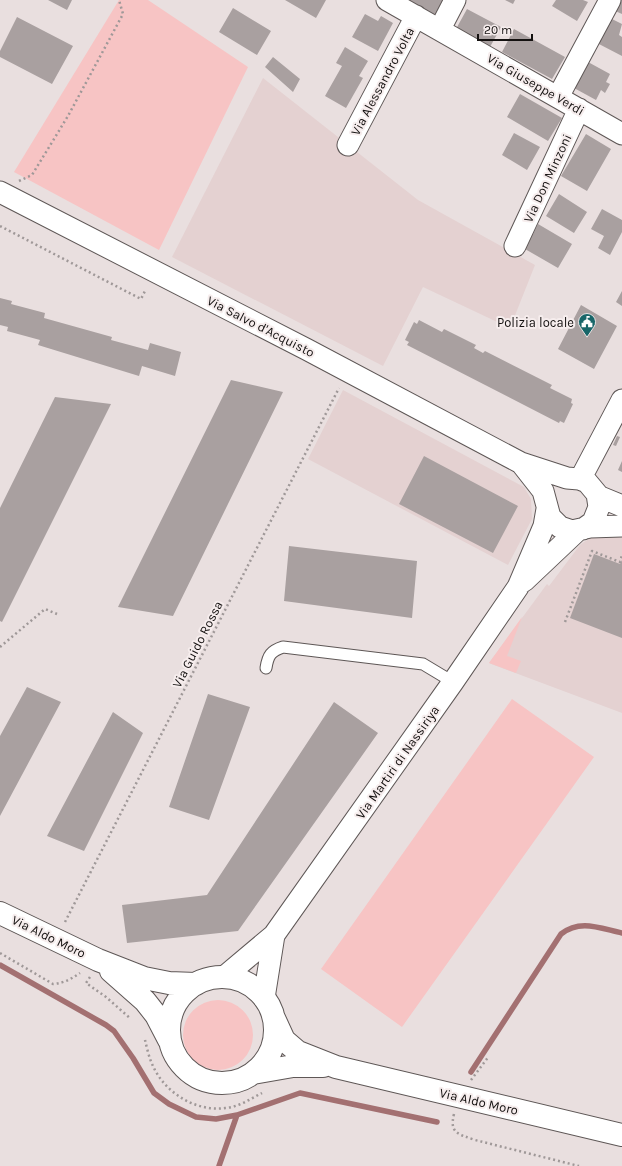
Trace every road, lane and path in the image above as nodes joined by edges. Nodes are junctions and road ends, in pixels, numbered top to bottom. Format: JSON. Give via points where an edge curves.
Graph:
{"nodes":[{"id":1,"x":119,"y":0,"type":"edge"},
{"id":2,"x":387,"y":0,"type":"edge"},
{"id":3,"x":455,"y":0,"type":"edge"},
{"id":4,"x":610,"y":0,"type":"edge"},
{"id":5,"x":416,"y":16,"type":"junction"},
{"id":6,"x":440,"y":29,"type":"junction"},
{"id":7,"x":558,"y":97,"type":"junction"},
{"id":8,"x":579,"y":109,"type":"junction"},
{"id":9,"x":622,"y":134,"type":"edge"},
{"id":10,"x":348,"y":145,"type":"dead end"},
{"id":11,"x":6,"y":188,"type":"edge"},
{"id":12,"x":0,"y":226,"type":"edge"},
{"id":13,"x":515,"y":246,"type":"dead end"},
{"id":14,"x":163,"y":276,"type":"junction"},
{"id":15,"x":348,"y":371,"type":"junction"},
{"id":16,"x":621,"y":403,"type":"edge"},
{"id":17,"x":521,"y":462,"type":"junction"},
{"id":18,"x":577,"y":480,"type":"junction"},
{"id":19,"x":598,"y":496,"type":"junction"},
{"id":20,"x":547,"y":506,"type":"junction"},
{"id":21,"x":622,"y":506,"type":"edge"},
{"id":22,"x":622,"y":526,"type":"edge"},
{"id":23,"x":580,"y":530,"type":"junction"},
{"id":24,"x":622,"y":555,"type":"edge"},
{"id":25,"x":518,"y":587,"type":"junction"},
{"id":26,"x":57,"y":614,"type":"dead end"},
{"id":27,"x":565,"y":622,"type":"dead end"},
{"id":28,"x":0,"y":647,"type":"edge"},
{"id":29,"x":266,"y":668,"type":"dead end"},
{"id":30,"x":453,"y":682,"type":"junction"},
{"id":31,"x":0,"y":913,"type":"edge"},
{"id":32,"x":64,"y":925,"type":"dead end"},
{"id":33,"x":274,"y":935,"type":"junction"},
{"id":34,"x":0,"y":953,"type":"edge"},
{"id":35,"x":98,"y":960,"type":"junction"},
{"id":36,"x":224,"y":977,"type":"junction"},
{"id":37,"x":196,"y":984,"type":"junction"},
{"id":38,"x":269,"y":1007,"type":"junction"},
{"id":39,"x":171,"y":1045,"type":"junction"},
{"id":40,"x":490,"y":1056,"type":"dead end"},
{"id":41,"x":336,"y":1067,"type":"junction"},
{"id":42,"x":253,"y":1073,"type":"junction"},
{"id":43,"x":456,"y":1105,"type":"junction"},
{"id":44,"x":622,"y":1134,"type":"edge"},
{"id":45,"x":579,"y":1166,"type":"edge"}],
"edges":[{"from":1,"to":11,"type":"path","via":[[123,14],[68,116],[32,174]]},
{"from":2,"to":5,"type":"street","name":"Via Giuseppe Verdi"},
{"from":3,"to":6,"type":"street"},
{"from":4,"to":7,"type":"street"},
{"from":5,"to":6,"type":"street","name":"Via Giuseppe Verdi"},
{"from":5,"to":10,"type":"street","name":"Via Alessandro Volta"},
{"from":6,"to":7,"type":"street","name":"Via Giuseppe Verdi"},
{"from":7,"to":8,"type":"street","name":"Via Giuseppe Verdi"},
{"from":8,"to":9,"type":"street","name":"Via Giuseppe Verdi"},
{"from":8,"to":13,"type":"street","name":"Via Don Minzoni"},
{"from":11,"to":14,"type":"street","name":"Via Salvo d'Acquisto"},
{"from":12,"to":14,"type":"path","via":[[140,299],[147,287],[154,291]]},
{"from":14,"to":15,"type":"street","name":"Via Salvo d'Acquisto"},
{"from":15,"to":17,"type":"street","name":"Via Salvo d'Acquisto"},
{"from":15,"to":32,"type":"path","name":"Via Guido Rossa"},
{"from":16,"to":18,"type":"street"},
{"from":17,"to":18,"type":"street"},
{"from":17,"to":20,"type":"street","via":[[543,491]]},
{"from":18,"to":19,"type":"street","via":[[591,486]]},
{"from":18,"to":20,"type":"street","via":[[563,480],[554,487],[548,496]]},
{"from":19,"to":21,"type":"street"},
{"from":19,"to":23,"type":"street","via":[[597,515],[591,524]]},
{"from":20,"to":23,"type":"street","via":[[551,519],[560,527],[570,531]]},
{"from":20,"to":25,"type":"street","name":"Via Martiri di Nassiriya","via":[[544,526]]},
{"from":22,"to":23,"type":"street"},
{"from":23,"to":25,"type":"street","name":"Via Martiri di Nassiriya"},
{"from":24,"to":27,"type":"path","via":[[620,562],[592,551]]},
{"from":25,"to":30,"type":"street","name":"Via Martiri di Nassiriya"},
{"from":26,"to":28,"type":"path","via":[[45,609]]},
{"from":29,"to":30,"type":"lane","via":[[271,651],[283,647],[423,664]]},
{"from":30,"to":33,"type":"street","name":"Via Martiri di Nassiriya"},
{"from":31,"to":35,"type":"street","name":"Via Aldo Moro"},
{"from":33,"to":36,"type":"street","name":"Via Martiri di Nassiriya"},
{"from":33,"to":38,"type":"street","name":"Via Martiri di Nassiriya"},
{"from":34,"to":35,"type":"path","via":[[53,984],[72,979]]},
{"from":35,"to":37,"type":"street","name":"Via Aldo Moro","via":[[144,978],[169,983]]},
{"from":35,"to":39,"type":"street","name":"Via Aldo Moro","via":[[145,1001],[156,1015]]},
{"from":36,"to":37,"type":"street","name":"Via Aldo Moro","via":[[210,978]]},
{"from":36,"to":38,"type":"street","name":"Via Aldo Moro","via":[[247,983]]},
{"from":37,"to":39,"type":"street","name":"Via Aldo Moro","via":[[181,997],[171,1015]]},
{"from":38,"to":41,"type":"street","name":"Via Aldo Moro","via":[[284,1040],[298,1052]]},
{"from":38,"to":42,"type":"street","name":"Via Aldo Moro","via":[[275,1028],[274,1041],[262,1064]]},
{"from":39,"to":42,"type":"street","name":"Via Aldo Moro","via":[[190,1072],[211,1081],[233,1082]]},
{"from":40,"to":43,"type":"path"},
{"from":41,"to":42,"type":"street","name":"Via Aldo Moro","via":[[293,1066]]},
{"from":41,"to":43,"type":"street","name":"Via Aldo Moro"},
{"from":43,"to":44,"type":"street","name":"Via Aldo Moro"},
{"from":43,"to":45,"type":"path","via":[[451,1124],[458,1134]]}]}
